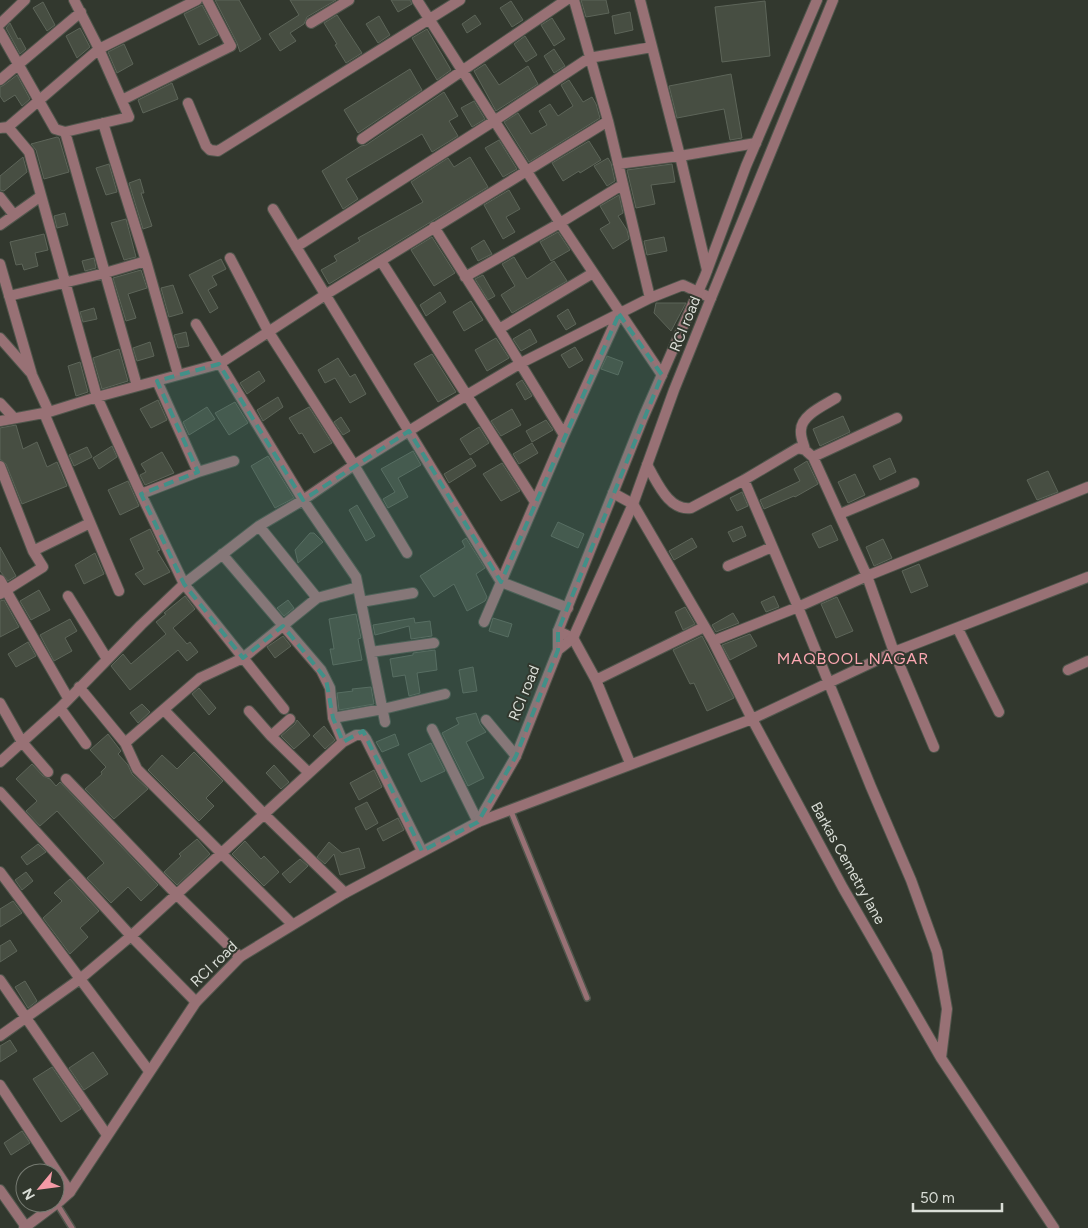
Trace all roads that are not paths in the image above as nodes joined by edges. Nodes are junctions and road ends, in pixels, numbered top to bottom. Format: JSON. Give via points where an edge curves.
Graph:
{"nodes":[{"id":1,"x":25,"y":0,"type":"edge"},
{"id":2,"x":74,"y":0,"type":"edge"},
{"id":3,"x":197,"y":0,"type":"edge"},
{"id":4,"x":207,"y":0,"type":"edge"},
{"id":5,"x":349,"y":0,"type":"edge"},
{"id":6,"x":418,"y":0,"type":"edge"},
{"id":7,"x":460,"y":0,"type":"edge"},
{"id":8,"x":566,"y":0,"type":"edge"},
{"id":9,"x":574,"y":0,"type":"edge"},
{"id":10,"x":640,"y":0,"type":"edge"},
{"id":11,"x":817,"y":0,"type":"edge"},
{"id":12,"x":833,"y":0,"type":"edge"},
{"id":13,"x":80,"y":12,"type":"junction"},
{"id":14,"x":430,"y":20,"type":"junction"},
{"id":15,"x":311,"y":23,"type":"dead end"},
{"id":16,"x":0,"y":24,"type":"edge"},
{"id":17,"x":0,"y":32,"type":"edge"},
{"id":18,"x":652,"y":47,"type":"junction"},
{"id":19,"x":99,"y":49,"type":"junction"},
{"id":20,"x":589,"y":58,"type":"junction"},
{"id":21,"x":18,"y":64,"type":"junction"},
{"id":22,"x":463,"y":69,"type":"junction"},
{"id":23,"x":0,"y":80,"type":"edge"},
{"id":24,"x":122,"y":100,"type":"junction"},
{"id":25,"x":39,"y":101,"type":"junction"},
{"id":26,"x":188,"y":103,"type":"dead end"},
{"id":27,"x":494,"y":121,"type":"junction"},
{"id":28,"x":608,"y":121,"type":"junction"},
{"id":29,"x":103,"y":123,"type":"junction"},
{"id":30,"x":4,"y":128,"type":"edge"},
{"id":31,"x":66,"y":132,"type":"junction"},
{"id":32,"x":362,"y":139,"type":"dead end"},
{"id":33,"x":756,"y":143,"type":"junction"},
{"id":34,"x":680,"y":156,"type":"junction"},
{"id":35,"x":618,"y":164,"type":"junction"},
{"id":36,"x":527,"y":170,"type":"junction"},
{"id":37,"x":622,"y":186,"type":"junction"},
{"id":38,"x":41,"y":196,"type":"junction"},
{"id":39,"x":0,"y":197,"type":"edge"},
{"id":40,"x":273,"y":209,"type":"dead end"},
{"id":41,"x":14,"y":215,"type":"junction"},
{"id":42,"x":560,"y":223,"type":"junction"},
{"id":43,"x":0,"y":225,"type":"edge"},
{"id":44,"x":434,"y":227,"type":"junction"},
{"id":45,"x":296,"y":246,"type":"junction"},
{"id":46,"x":230,"y":258,"type":"dead end"},
{"id":47,"x":146,"y":261,"type":"junction"},
{"id":48,"x":381,"y":261,"type":"junction"},
{"id":49,"x":0,"y":264,"type":"edge"},
{"id":50,"x":707,"y":270,"type":"junction"},
{"id":51,"x":105,"y":273,"type":"junction"},
{"id":52,"x":593,"y":273,"type":"junction"},
{"id":53,"x":465,"y":277,"type":"junction"},
{"id":54,"x":65,"y":283,"type":"junction"},
{"id":55,"x":698,"y":292,"type":"junction"},
{"id":56,"x":326,"y":295,"type":"junction"},
{"id":57,"x":9,"y":296,"type":"junction"},
{"id":58,"x":650,"y":298,"type":"junction"},
{"id":59,"x":711,"y":298,"type":"junction"},
{"id":60,"x":620,"y":314,"type":"junction"},
{"id":61,"x":196,"y":324,"type":"dead end"},
{"id":62,"x":500,"y":328,"type":"junction"},
{"id":63,"x":268,"y":331,"type":"junction"},
{"id":64,"x":0,"y":338,"type":"edge"},
{"id":65,"x":521,"y":363,"type":"junction"},
{"id":66,"x":219,"y":364,"type":"junction"},
{"id":67,"x":178,"y":374,"type":"junction"},
{"id":68,"x":32,"y":375,"type":"junction"},
{"id":69,"x":662,"y":375,"type":"junction"},
{"id":70,"x":157,"y":381,"type":"junction"},
{"id":71,"x":137,"y":386,"type":"junction"},
{"id":72,"x":467,"y":395,"type":"junction"},
{"id":73,"x":97,"y":397,"type":"junction"},
{"id":74,"x":836,"y":398,"type":"dead end"},
{"id":75,"x":0,"y":403,"type":"edge"},
{"id":76,"x":47,"y":412,"type":"junction"},
{"id":77,"x":14,"y":418,"type":"junction"},
{"id":78,"x":897,"y":418,"type":"dead end"},
{"id":79,"x":0,"y":421,"type":"edge"},
{"id":80,"x":409,"y":432,"type":"junction"},
{"id":81,"x":564,"y":435,"type":"junction"},
{"id":82,"x":809,"y":454,"type":"junction"},
{"id":83,"x":234,"y":461,"type":"dead end"},
{"id":84,"x":354,"y":465,"type":"junction"},
{"id":85,"x":647,"y":465,"type":"junction"},
{"id":86,"x":0,"y":466,"type":"edge"},
{"id":87,"x":198,"y":472,"type":"junction"},
{"id":88,"x":744,"y":480,"type":"junction"},
{"id":89,"x":914,"y":483,"type":"dead end"},
{"id":90,"x":1088,"y":487,"type":"edge"},
{"id":91,"x":613,"y":493,"type":"junction"},
{"id":92,"x":142,"y":494,"type":"junction"},
{"id":93,"x":303,"y":500,"type":"junction"},
{"id":94,"x":535,"y":502,"type":"junction"},
{"id":95,"x":633,"y":504,"type":"junction"},
{"id":96,"x":840,"y":514,"type":"junction"},
{"id":97,"x":90,"y":523,"type":"junction"},
{"id":98,"x":259,"y":526,"type":"junction"},
{"id":99,"x":772,"y":547,"type":"junction"},
{"id":100,"x":34,"y":551,"type":"junction"},
{"id":101,"x":407,"y":553,"type":"dead end"},
{"id":102,"x":222,"y":554,"type":"junction"},
{"id":103,"x":728,"y":566,"type":"dead end"},
{"id":104,"x":867,"y":576,"type":"junction"},
{"id":105,"x":1088,"y":577,"type":"edge"},
{"id":106,"x":0,"y":580,"type":"edge"},
{"id":107,"x":501,"y":582,"type":"junction"},
{"id":108,"x":184,"y":584,"type":"junction"},
{"id":109,"x":358,"y":588,"type":"junction"},
{"id":110,"x":119,"y":591,"type":"dead end"},
{"id":111,"x":3,"y":592,"type":"edge"},
{"id":112,"x":413,"y":593,"type":"dead end"},
{"id":113,"x":68,"y":596,"type":"dead end"},
{"id":114,"x":317,"y":598,"type":"junction"},
{"id":115,"x":361,"y":602,"type":"junction"},
{"id":116,"x":798,"y":607,"type":"junction"},
{"id":117,"x":568,"y":608,"type":"junction"},
{"id":118,"x":484,"y":622,"type":"dead end"},
{"id":119,"x":283,"y":626,"type":"junction"},
{"id":120,"x":704,"y":627,"type":"junction"},
{"id":121,"x":958,"y":629,"type":"junction"},
{"id":122,"x":558,"y":631,"type":"junction"},
{"id":123,"x":573,"y":638,"type":"junction"},
{"id":124,"x":713,"y":642,"type":"junction"},
{"id":125,"x":434,"y":643,"type":"dead end"},
{"id":126,"x":558,"y":650,"type":"junction"},
{"id":127,"x":371,"y":652,"type":"junction"},
{"id":128,"x":894,"y":652,"type":"junction"},
{"id":129,"x":243,"y":658,"type":"junction"},
{"id":130,"x":107,"y":659,"type":"junction"},
{"id":131,"x":1088,"y":661,"type":"edge"},
{"id":132,"x":1068,"y":670,"type":"dead end"},
{"id":133,"x":596,"y":680,"type":"junction"},
{"id":134,"x":828,"y":682,"type":"junction"},
{"id":135,"x":80,"y":687,"type":"junction"},
{"id":136,"x":445,"y":694,"type":"dead end"},
{"id":137,"x":68,"y":698,"type":"junction"},
{"id":138,"x":0,"y":703,"type":"edge"},
{"id":139,"x":60,"y":708,"type":"junction"},
{"id":140,"x":284,"y":709,"type":"dead end"},
{"id":141,"x":382,"y":709,"type":"junction"},
{"id":142,"x":164,"y":710,"type":"junction"},
{"id":143,"x":249,"y":711,"type":"dead end"},
{"id":144,"x":998,"y":712,"type":"dead end"},
{"id":145,"x":333,"y":718,"type":"junction"},
{"id":146,"x":752,"y":719,"type":"junction"},
{"id":147,"x":290,"y":720,"type":"dead end"},
{"id":148,"x":486,"y":720,"type":"dead end"},
{"id":149,"x":384,"y":722,"type":"dead end"},
{"id":150,"x":432,"y":728,"type":"dead end"},
{"id":151,"x":271,"y":736,"type":"junction"},
{"id":152,"x":22,"y":742,"type":"junction"},
{"id":153,"x":343,"y":742,"type":"junction"},
{"id":154,"x":125,"y":743,"type":"junction"},
{"id":155,"x":86,"y":744,"type":"dead end"},
{"id":156,"x":934,"y":747,"type":"dead end"},
{"id":157,"x":516,"y":756,"type":"junction"},
{"id":158,"x":0,"y":762,"type":"edge"},
{"id":159,"x":630,"y":764,"type":"junction"},
{"id":160,"x":48,"y":772,"type":"dead end"},
{"id":161,"x":309,"y":773,"type":"junction"},
{"id":162,"x":66,"y":779,"type":"dead end"},
{"id":163,"x":0,"y":792,"type":"edge"},
{"id":164,"x":510,"y":809,"type":"junction"},
{"id":165,"x":264,"y":814,"type":"junction"},
{"id":166,"x":478,"y":822,"type":"junction"},
{"id":167,"x":422,"y":851,"type":"junction"},
{"id":168,"x":221,"y":853,"type":"junction"},
{"id":169,"x":0,"y":872,"type":"edge"},
{"id":170,"x":345,"y":893,"type":"junction"},
{"id":171,"x":176,"y":894,"type":"junction"},
{"id":172,"x":292,"y":924,"type":"junction"},
{"id":173,"x":131,"y":936,"type":"junction"},
{"id":174,"x":240,"y":957,"type":"junction"},
{"id":175,"x":80,"y":979,"type":"junction"},
{"id":176,"x":0,"y":980,"type":"edge"},
{"id":177,"x":587,"y":998,"type":"dead end"},
{"id":178,"x":196,"y":1002,"type":"junction"},
{"id":179,"x":26,"y":1018,"type":"junction"},
{"id":180,"x":0,"y":1036,"type":"edge"},
{"id":181,"x":941,"y":1058,"type":"junction"},
{"id":182,"x":149,"y":1071,"type":"junction"},
{"id":183,"x":0,"y":1085,"type":"edge"},
{"id":184,"x":107,"y":1135,"type":"junction"},
{"id":185,"x":0,"y":1190,"type":"edge"},
{"id":186,"x":70,"y":1192,"type":"junction"},
{"id":187,"x":65,"y":1196,"type":"edge"},
{"id":188,"x":44,"y":1213,"type":"edge"},
{"id":189,"x":62,"y":1213,"type":"edge"},
{"id":190,"x":25,"y":1227,"type":"edge"},
{"id":191,"x":72,"y":1228,"type":"edge"},
{"id":192,"x":1054,"y":1228,"type":"edge"}],
"edges":[{"from":1,"to":16,"type":"street"},
{"from":2,"to":13,"type":"street"},
{"from":3,"to":19,"type":"street"},
{"from":4,"to":24,"type":"street","via":[[231,46]]},
{"from":5,"to":15,"type":"street"},
{"from":6,"to":14,"type":"street"},
{"from":7,"to":14,"type":"street"},
{"from":8,"to":22,"type":"street"},
{"from":9,"to":20,"type":"street"},
{"from":10,"to":18,"type":"street"},
{"from":11,"to":33,"type":"street"},
{"from":12,"to":59,"type":"street","name":"RCI road"},
{"from":13,"to":19,"type":"street"},
{"from":13,"to":21,"type":"street"},
{"from":14,"to":22,"type":"street"},
{"from":14,"to":26,"type":"street","via":[[218,151],[206,146]]},
{"from":17,"to":21,"type":"street"},
{"from":18,"to":20,"type":"street"},
{"from":18,"to":34,"type":"street"},
{"from":19,"to":24,"type":"street"},
{"from":19,"to":25,"type":"street"},
{"from":20,"to":27,"type":"street"},
{"from":20,"to":28,"type":"street"},
{"from":21,"to":23,"type":"street"},
{"from":21,"to":25,"type":"street"},
{"from":22,"to":27,"type":"street"},
{"from":22,"to":32,"type":"street"},
{"from":24,"to":29,"type":"street","via":[[129,117]]},
{"from":25,"to":30,"type":"street"},
{"from":25,"to":31,"type":"street","via":[[55,129]]},
{"from":27,"to":36,"type":"street"},
{"from":27,"to":45,"type":"street"},
{"from":28,"to":35,"type":"street"},
{"from":28,"to":36,"type":"street"},
{"from":29,"to":31,"type":"street"},
{"from":29,"to":47,"type":"street"},
{"from":30,"to":38,"type":"street","via":[[29,152]]},
{"from":31,"to":51,"type":"street"},
{"from":33,"to":34,"type":"street"},
{"from":33,"to":50,"type":"street"},
{"from":34,"to":35,"type":"street"},
{"from":34,"to":50,"type":"street"},
{"from":35,"to":37,"type":"street"},
{"from":36,"to":42,"type":"street"},
{"from":36,"to":44,"type":"street"},
{"from":37,"to":42,"type":"street"},
{"from":37,"to":58,"type":"street"},
{"from":38,"to":41,"type":"street"},
{"from":38,"to":54,"type":"street"},
{"from":39,"to":41,"type":"street"},
{"from":40,"to":45,"type":"street"},
{"from":41,"to":43,"type":"street"},
{"from":42,"to":52,"type":"street"},
{"from":42,"to":53,"type":"street"},
{"from":44,"to":48,"type":"street"},
{"from":44,"to":53,"type":"street"},
{"from":45,"to":56,"type":"street"},
{"from":46,"to":63,"type":"street"},
{"from":47,"to":51,"type":"street"},
{"from":47,"to":67,"type":"street"},
{"from":48,"to":56,"type":"street"},
{"from":48,"to":72,"type":"street"},
{"from":49,"to":57,"type":"street"},
{"from":50,"to":55,"type":"street"},
{"from":51,"to":54,"type":"street"},
{"from":51,"to":71,"type":"street"},
{"from":52,"to":60,"type":"street"},
{"from":52,"to":62,"type":"street"},
{"from":53,"to":62,"type":"street"},
{"from":54,"to":57,"type":"street"},
{"from":54,"to":73,"type":"street"},
{"from":55,"to":58,"type":"street","via":[[683,285]]},
{"from":55,"to":59,"type":"street"},
{"from":55,"to":69,"type":"street"},
{"from":56,"to":63,"type":"street"},
{"from":56,"to":80,"type":"street"},
{"from":57,"to":68,"type":"street"},
{"from":58,"to":60,"type":"street"},
{"from":59,"to":85,"type":"street","name":"RCI road"},
{"from":60,"to":65,"type":"street"},
{"from":60,"to":69,"type":"street"},
{"from":60,"to":81,"type":"street"},
{"from":61,"to":66,"type":"street"},
{"from":62,"to":65,"type":"street"},
{"from":63,"to":66,"type":"street"},
{"from":63,"to":84,"type":"street"},
{"from":64,"to":68,"type":"street"},
{"from":65,"to":72,"type":"street"},
{"from":65,"to":81,"type":"street"},
{"from":66,"to":67,"type":"street"},
{"from":66,"to":93,"type":"street"},
{"from":67,"to":70,"type":"street"},
{"from":68,"to":76,"type":"street"},
{"from":69,"to":91,"type":"street"},
{"from":70,"to":71,"type":"street"},
{"from":70,"to":87,"type":"street"},
{"from":71,"to":73,"type":"street"},
{"from":72,"to":80,"type":"street"},
{"from":72,"to":94,"type":"street"},
{"from":73,"to":76,"type":"street"},
{"from":73,"to":92,"type":"street"},
{"from":74,"to":82,"type":"street","via":[[802,424],[800,432]]},
{"from":75,"to":77,"type":"street"},
{"from":76,"to":77,"type":"street"},
{"from":76,"to":97,"type":"street"},
{"from":77,"to":79,"type":"street"},
{"from":78,"to":82,"type":"street"},
{"from":80,"to":84,"type":"street"},
{"from":80,"to":107,"type":"street"},
{"from":81,"to":94,"type":"street"},
{"from":82,"to":88,"type":"street","via":[[798,448]]},
{"from":82,"to":96,"type":"street"},
{"from":83,"to":87,"type":"street"},
{"from":84,"to":93,"type":"street"},
{"from":84,"to":101,"type":"street"},
{"from":85,"to":88,"type":"street","via":[[670,502],[684,509]]},
{"from":85,"to":95,"type":"street","name":"RCI road"},
{"from":86,"to":100,"type":"street"},
{"from":87,"to":92,"type":"street"},
{"from":88,"to":99,"type":"street"},
{"from":89,"to":96,"type":"street"},
{"from":90,"to":104,"type":"street"},
{"from":91,"to":95,"type":"street"},
{"from":91,"to":117,"type":"street"},
{"from":92,"to":108,"type":"street"},
{"from":93,"to":98,"type":"street"},
{"from":93,"to":109,"type":"street","via":[[356,577]]},
{"from":94,"to":107,"type":"street"},
{"from":95,"to":120,"type":"street","name":"Barkas Cemetry lane"},
{"from":95,"to":123,"type":"street","name":"RCI road"},
{"from":96,"to":104,"type":"street"},
{"from":97,"to":100,"type":"street"},
{"from":97,"to":110,"type":"street"},
{"from":98,"to":102,"type":"street"},
{"from":98,"to":114,"type":"street"},
{"from":99,"to":103,"type":"street"},
{"from":99,"to":116,"type":"street"},
{"from":100,"to":111,"type":"street","via":[[42,567]]},
{"from":102,"to":108,"type":"street"},
{"from":102,"to":119,"type":"street"},
{"from":104,"to":116,"type":"street"},
{"from":104,"to":128,"type":"street"},
{"from":105,"to":121,"type":"street"},
{"from":106,"to":111,"type":"street"},
{"from":107,"to":117,"type":"street"},
{"from":107,"to":118,"type":"street"},
{"from":108,"to":129,"type":"street"},
{"from":108,"to":130,"type":"street"},
{"from":109,"to":114,"type":"street"},
{"from":109,"to":115,"type":"street"},
{"from":111,"to":137,"type":"street"},
{"from":112,"to":115,"type":"street"},
{"from":113,"to":130,"type":"street"},
{"from":114,"to":119,"type":"street"},
{"from":115,"to":127,"type":"street"},
{"from":116,"to":124,"type":"street"},
{"from":116,"to":134,"type":"street"},
{"from":117,"to":122,"type":"street"},
{"from":119,"to":129,"type":"street"},
{"from":119,"to":145,"type":"street","via":[[326,679]]},
{"from":120,"to":124,"type":"street","name":"Barkas Cemetry lane"},
{"from":120,"to":133,"type":"street"},
{"from":121,"to":128,"type":"street"},
{"from":121,"to":144,"type":"street"},
{"from":122,"to":123,"type":"street"},
{"from":122,"to":126,"type":"street"},
{"from":123,"to":126,"type":"street","name":"RCI road"},
{"from":123,"to":133,"type":"street"},
{"from":124,"to":146,"type":"street","name":"Barkas Cemetry lane"},
{"from":125,"to":127,"type":"street"},
{"from":126,"to":157,"type":"street","name":"RCI road"},
{"from":127,"to":141,"type":"street"},
{"from":128,"to":134,"type":"street"},
{"from":128,"to":156,"type":"street"},
{"from":129,"to":140,"type":"street"},
{"from":129,"to":142,"type":"street","via":[[200,678]]},
{"from":130,"to":135,"type":"street"},
{"from":131,"to":132,"type":"street"},
{"from":133,"to":159,"type":"street"},
{"from":134,"to":146,"type":"street"},
{"from":134,"to":181,"type":"street","via":[[912,880],[937,952],[947,1009]]},
{"from":135,"to":137,"type":"street"},
{"from":135,"to":154,"type":"street"},
{"from":136,"to":141,"type":"street"},
{"from":137,"to":139,"type":"street"},
{"from":138,"to":152,"type":"street"},
{"from":139,"to":152,"type":"street"},
{"from":139,"to":155,"type":"street"},
{"from":141,"to":145,"type":"street"},
{"from":141,"to":149,"type":"street"},
{"from":142,"to":154,"type":"street"},
{"from":142,"to":165,"type":"street"},
{"from":143,"to":151,"type":"street"},
{"from":145,"to":153,"type":"street"},
{"from":146,"to":159,"type":"street"},
{"from":146,"to":181,"type":"street","name":"Barkas Cemetry lane","via":[[843,888]]},
{"from":147,"to":151,"type":"street"},
{"from":148,"to":157,"type":"street"},
{"from":150,"to":166,"type":"street"},
{"from":151,"to":161,"type":"street"},
{"from":152,"to":158,"type":"street"},
{"from":152,"to":160,"type":"street"},
{"from":153,"to":161,"type":"street"},
{"from":153,"to":167,"type":"street","via":[[356,735],[363,735],[366,739]]},
{"from":154,"to":168,"type":"street","via":[[137,769]]},
{"from":157,"to":166,"type":"street","name":"RCI road"},
{"from":159,"to":164,"type":"street"},
{"from":161,"to":165,"type":"street"},
{"from":162,"to":171,"type":"street"},
{"from":163,"to":173,"type":"street"},
{"from":164,"to":166,"type":"street"},
{"from":164,"to":177,"type":"lane"},
{"from":165,"to":168,"type":"street"},
{"from":165,"to":170,"type":"street"},
{"from":166,"to":167,"type":"street","name":"RCI road"},
{"from":167,"to":170,"type":"street","name":"RCI road"},
{"from":168,"to":171,"type":"street"},
{"from":168,"to":172,"type":"street"},
{"from":169,"to":175,"type":"street"},
{"from":170,"to":172,"type":"street","name":"RCI road"},
{"from":171,"to":173,"type":"street"},
{"from":171,"to":174,"type":"street"},
{"from":172,"to":174,"type":"street","name":"RCI road"},
{"from":173,"to":175,"type":"street"},
{"from":173,"to":178,"type":"street"},
{"from":174,"to":178,"type":"street","name":"RCI road"},
{"from":175,"to":179,"type":"street"},
{"from":175,"to":182,"type":"street"},
{"from":176,"to":179,"type":"street"},
{"from":178,"to":182,"type":"street","name":"RCI road"},
{"from":179,"to":180,"type":"street"},
{"from":179,"to":184,"type":"street"},
{"from":181,"to":192,"type":"street","name":"Barkas Cemetry lane"},
{"from":182,"to":184,"type":"street","name":"RCI road"},
{"from":183,"to":186,"type":"street"},
{"from":184,"to":186,"type":"street","name":"RCI road"},
{"from":185,"to":190,"type":"street"},
{"from":186,"to":187,"type":"street","name":"RCI road"},
{"from":188,"to":190,"type":"street","name":"RCI road"},
{"from":189,"to":191,"type":"lane"}]}
